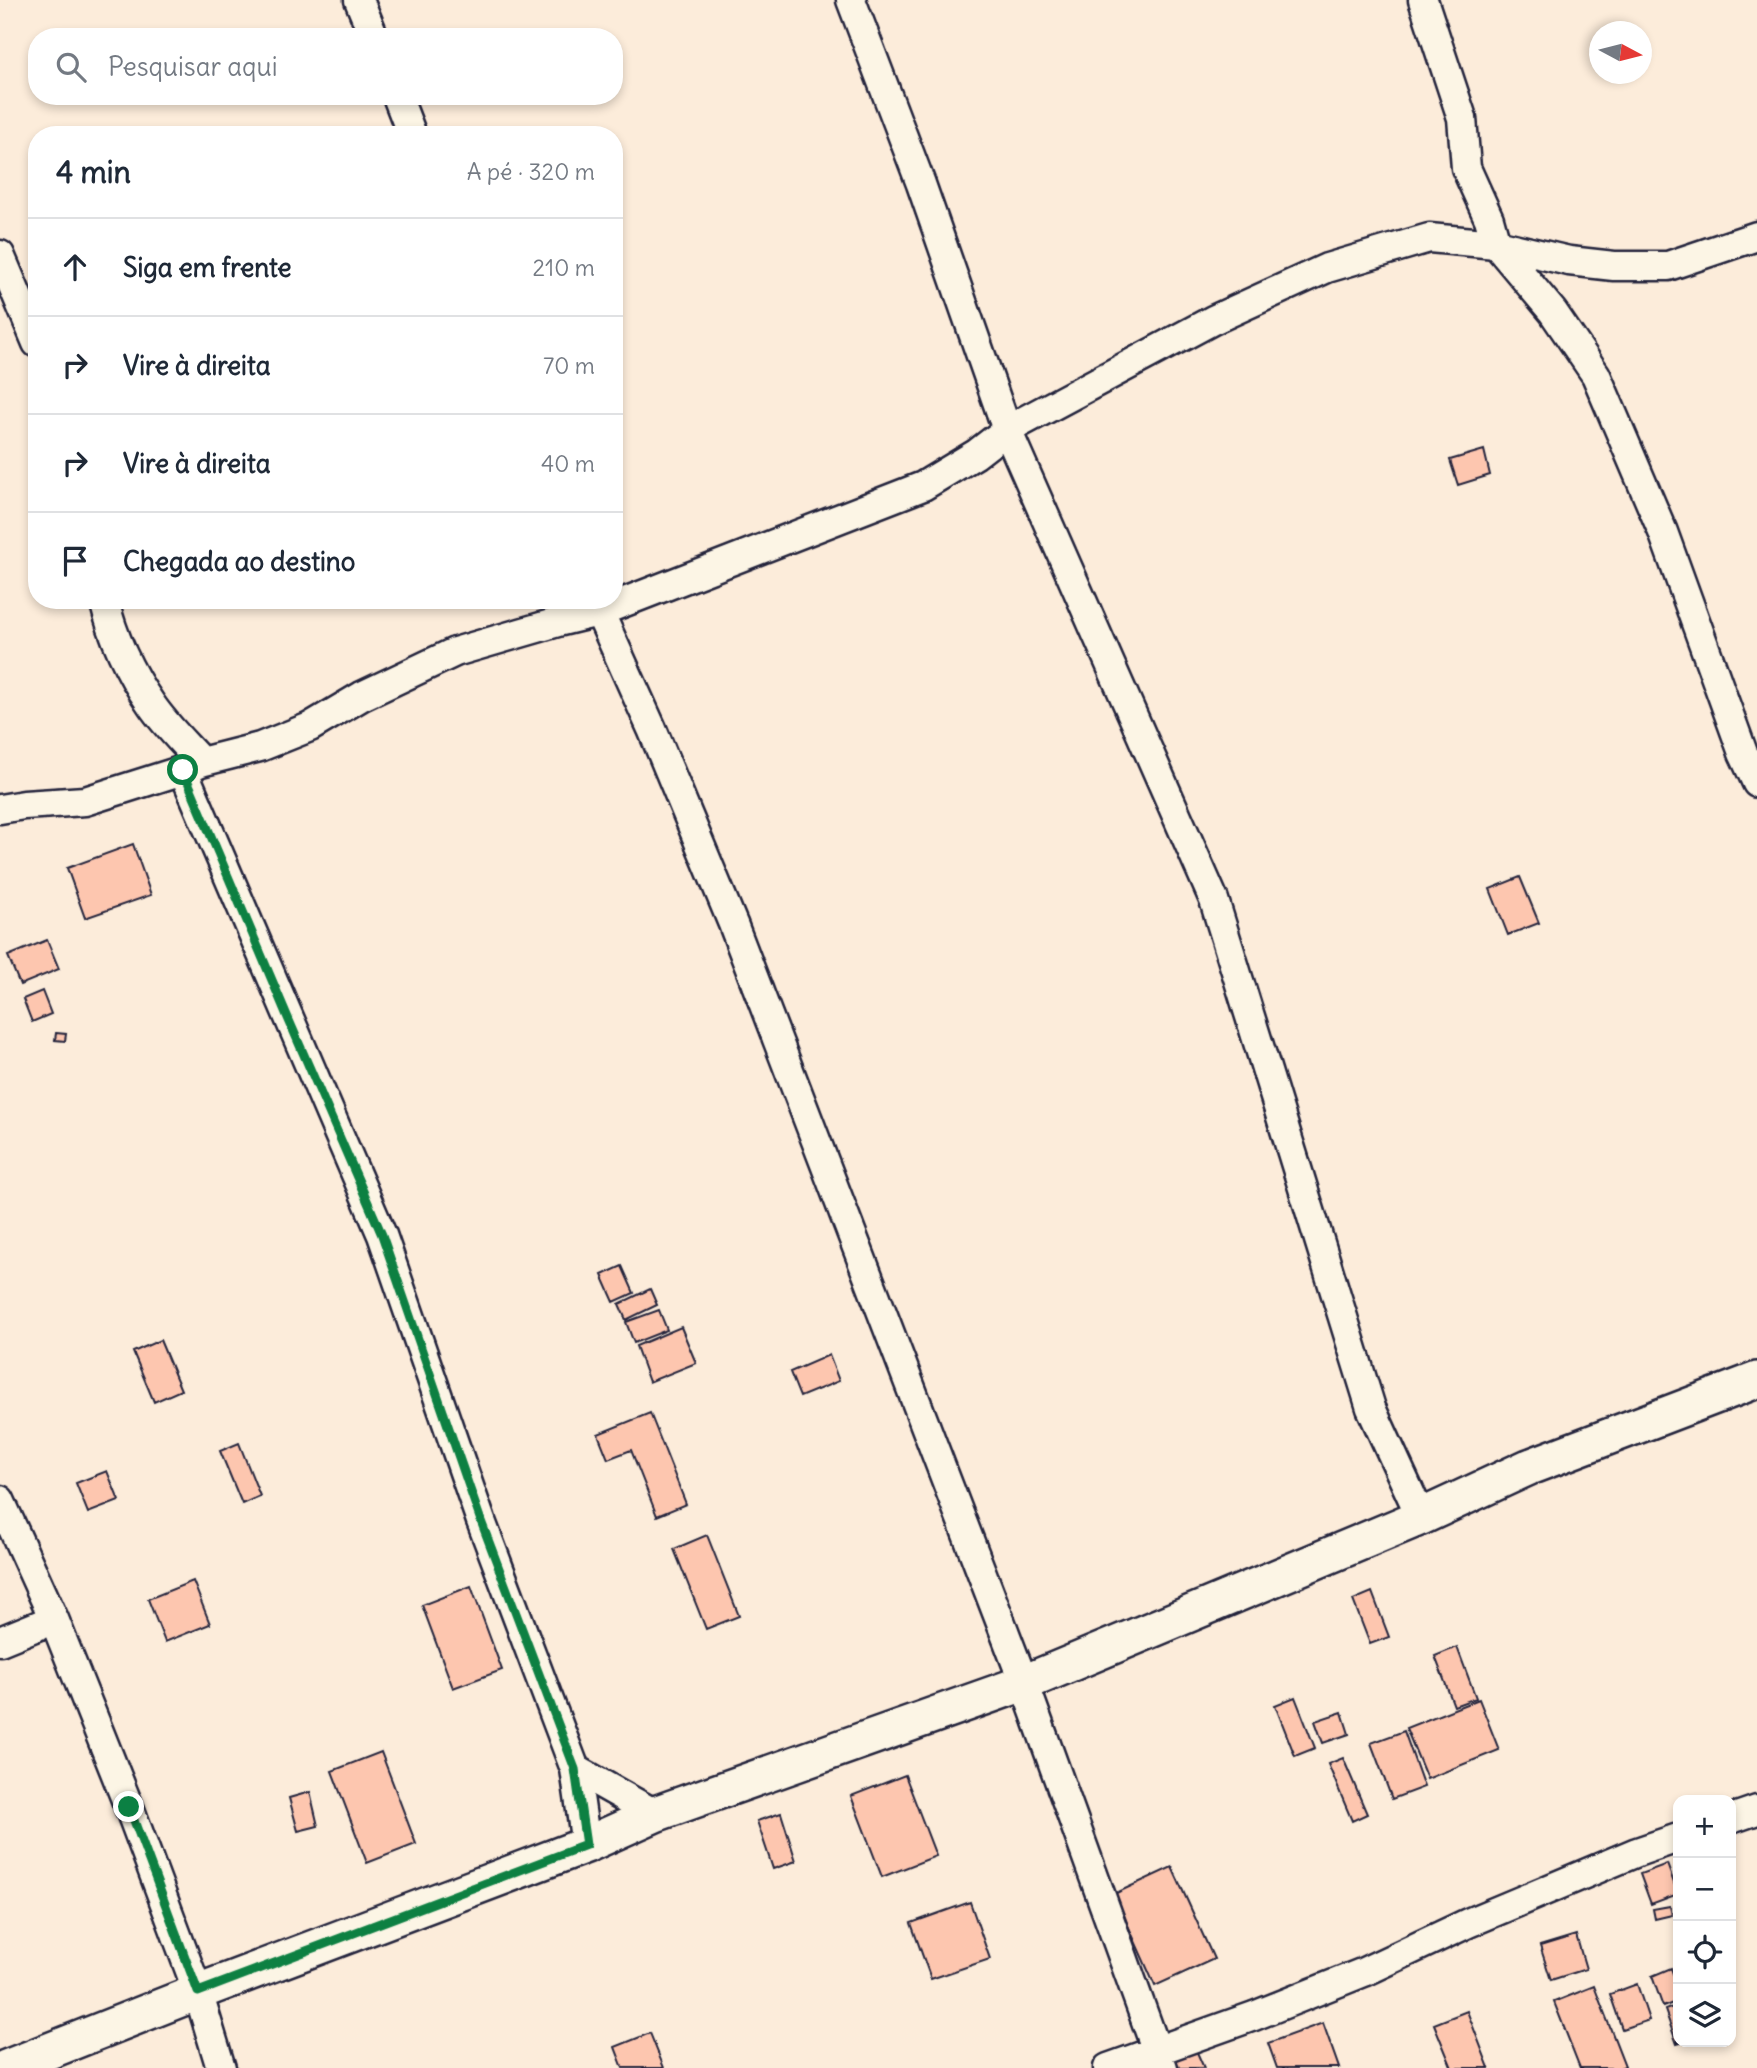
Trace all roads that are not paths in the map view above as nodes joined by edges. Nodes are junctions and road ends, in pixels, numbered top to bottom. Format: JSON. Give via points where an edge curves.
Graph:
{"nodes":[{"id":1,"x":359,"y":0,"type":"edge"},
{"id":2,"x":851,"y":0,"type":"edge"},
{"id":3,"x":1423,"y":0,"type":"edge"},
{"id":4,"x":370,"y":28,"type":"edge"},
{"id":5,"x":400,"y":105,"type":"edge"},
{"id":6,"x":409,"y":126,"type":"edge"},
{"id":7,"x":1757,"y":236,"type":"edge"},
{"id":8,"x":1496,"y":244,"type":"junction"},
{"id":9,"x":0,"y":255,"type":"edge"},
{"id":10,"x":28,"y":322,"type":"edge"},
{"id":11,"x":1007,"y":430,"type":"junction"},
{"id":12,"x":623,"y":596,"type":"edge"},
{"id":13,"x":106,"y":609,"type":"edge"},
{"id":14,"x":590,"y":609,"type":"edge"},
{"id":15,"x":598,"y":609,"type":"edge"},
{"id":16,"x":192,"y":766,"type":"junction"},
{"id":17,"x":1757,"y":783,"type":"edge"},
{"id":18,"x":0,"y":809,"type":"edge"},
{"id":19,"x":1757,"y":1380,"type":"edge"},
{"id":20,"x":0,"y":1500,"type":"edge"},
{"id":21,"x":1421,"y":1517,"type":"junction"},
{"id":22,"x":54,"y":1619,"type":"junction"},
{"id":23,"x":0,"y":1641,"type":"edge"},
{"id":24,"x":1024,"y":1683,"type":"junction"},
{"id":25,"x":575,"y":1769,"type":"junction"},
{"id":26,"x":1757,"y":1810,"type":"edge"},
{"id":27,"x":655,"y":1814,"type":"junction"},
{"id":28,"x":1736,"y":1817,"type":"edge"},
{"id":29,"x":1673,"y":1840,"type":"edge"},
{"id":30,"x":586,"y":1845,"type":"junction"},
{"id":31,"x":198,"y":1992,"type":"junction"},
{"id":32,"x":1159,"y":2059,"type":"edge"},
{"id":33,"x":6,"y":2068,"type":"edge"},
{"id":34,"x":221,"y":2068,"type":"edge"},
{"id":35,"x":1108,"y":2068,"type":"edge"}],
"edges":[{"from":1,"to":4,"type":"street"},
{"from":2,"to":11,"type":"street"},
{"from":3,"to":8,"type":"street","via":[[1462,118],[1466,168]]},
{"from":5,"to":6,"type":"street"},
{"from":7,"to":8,"type":"street","via":[[1668,266],[1569,261]]},
{"from":8,"to":11,"type":"street","via":[[1429,238],[1327,268],[1213,320]]},
{"from":8,"to":17,"type":"street","via":[[1553,312],[1595,375],[1663,532]]},
{"from":9,"to":10,"type":"street"},
{"from":11,"to":12,"type":"street","via":[[923,486]]},
{"from":11,"to":21,"type":"street","via":[[1214,900],[1371,1408]]},
{"from":13,"to":16,"type":"street","via":[[128,668]]},
{"from":14,"to":16,"type":"street","via":[[455,652],[362,696],[310,727]]},
{"from":15,"to":24,"type":"street","via":[[733,923]]},
{"from":16,"to":18,"type":"street","via":[[85,802]]},
{"from":16,"to":25,"type":"street","via":[[288,1018],[382,1235],[481,1521]]},
{"from":19,"to":21,"type":"street","via":[[1529,1467]]},
{"from":20,"to":22,"type":"street"},
{"from":21,"to":24,"type":"street"},
{"from":22,"to":23,"type":"street"},
{"from":22,"to":31,"type":"street"},
{"from":24,"to":27,"type":"street"},
{"from":24,"to":32,"type":"street"},
{"from":25,"to":27,"type":"street"},
{"from":25,"to":30,"type":"street"},
{"from":26,"to":28,"type":"street"},
{"from":27,"to":30,"type":"street"},
{"from":29,"to":32,"type":"street","via":[[1468,1923]]},
{"from":30,"to":31,"type":"street"},
{"from":31,"to":33,"type":"street"},
{"from":31,"to":34,"type":"street"},
{"from":32,"to":35,"type":"street"}]}
